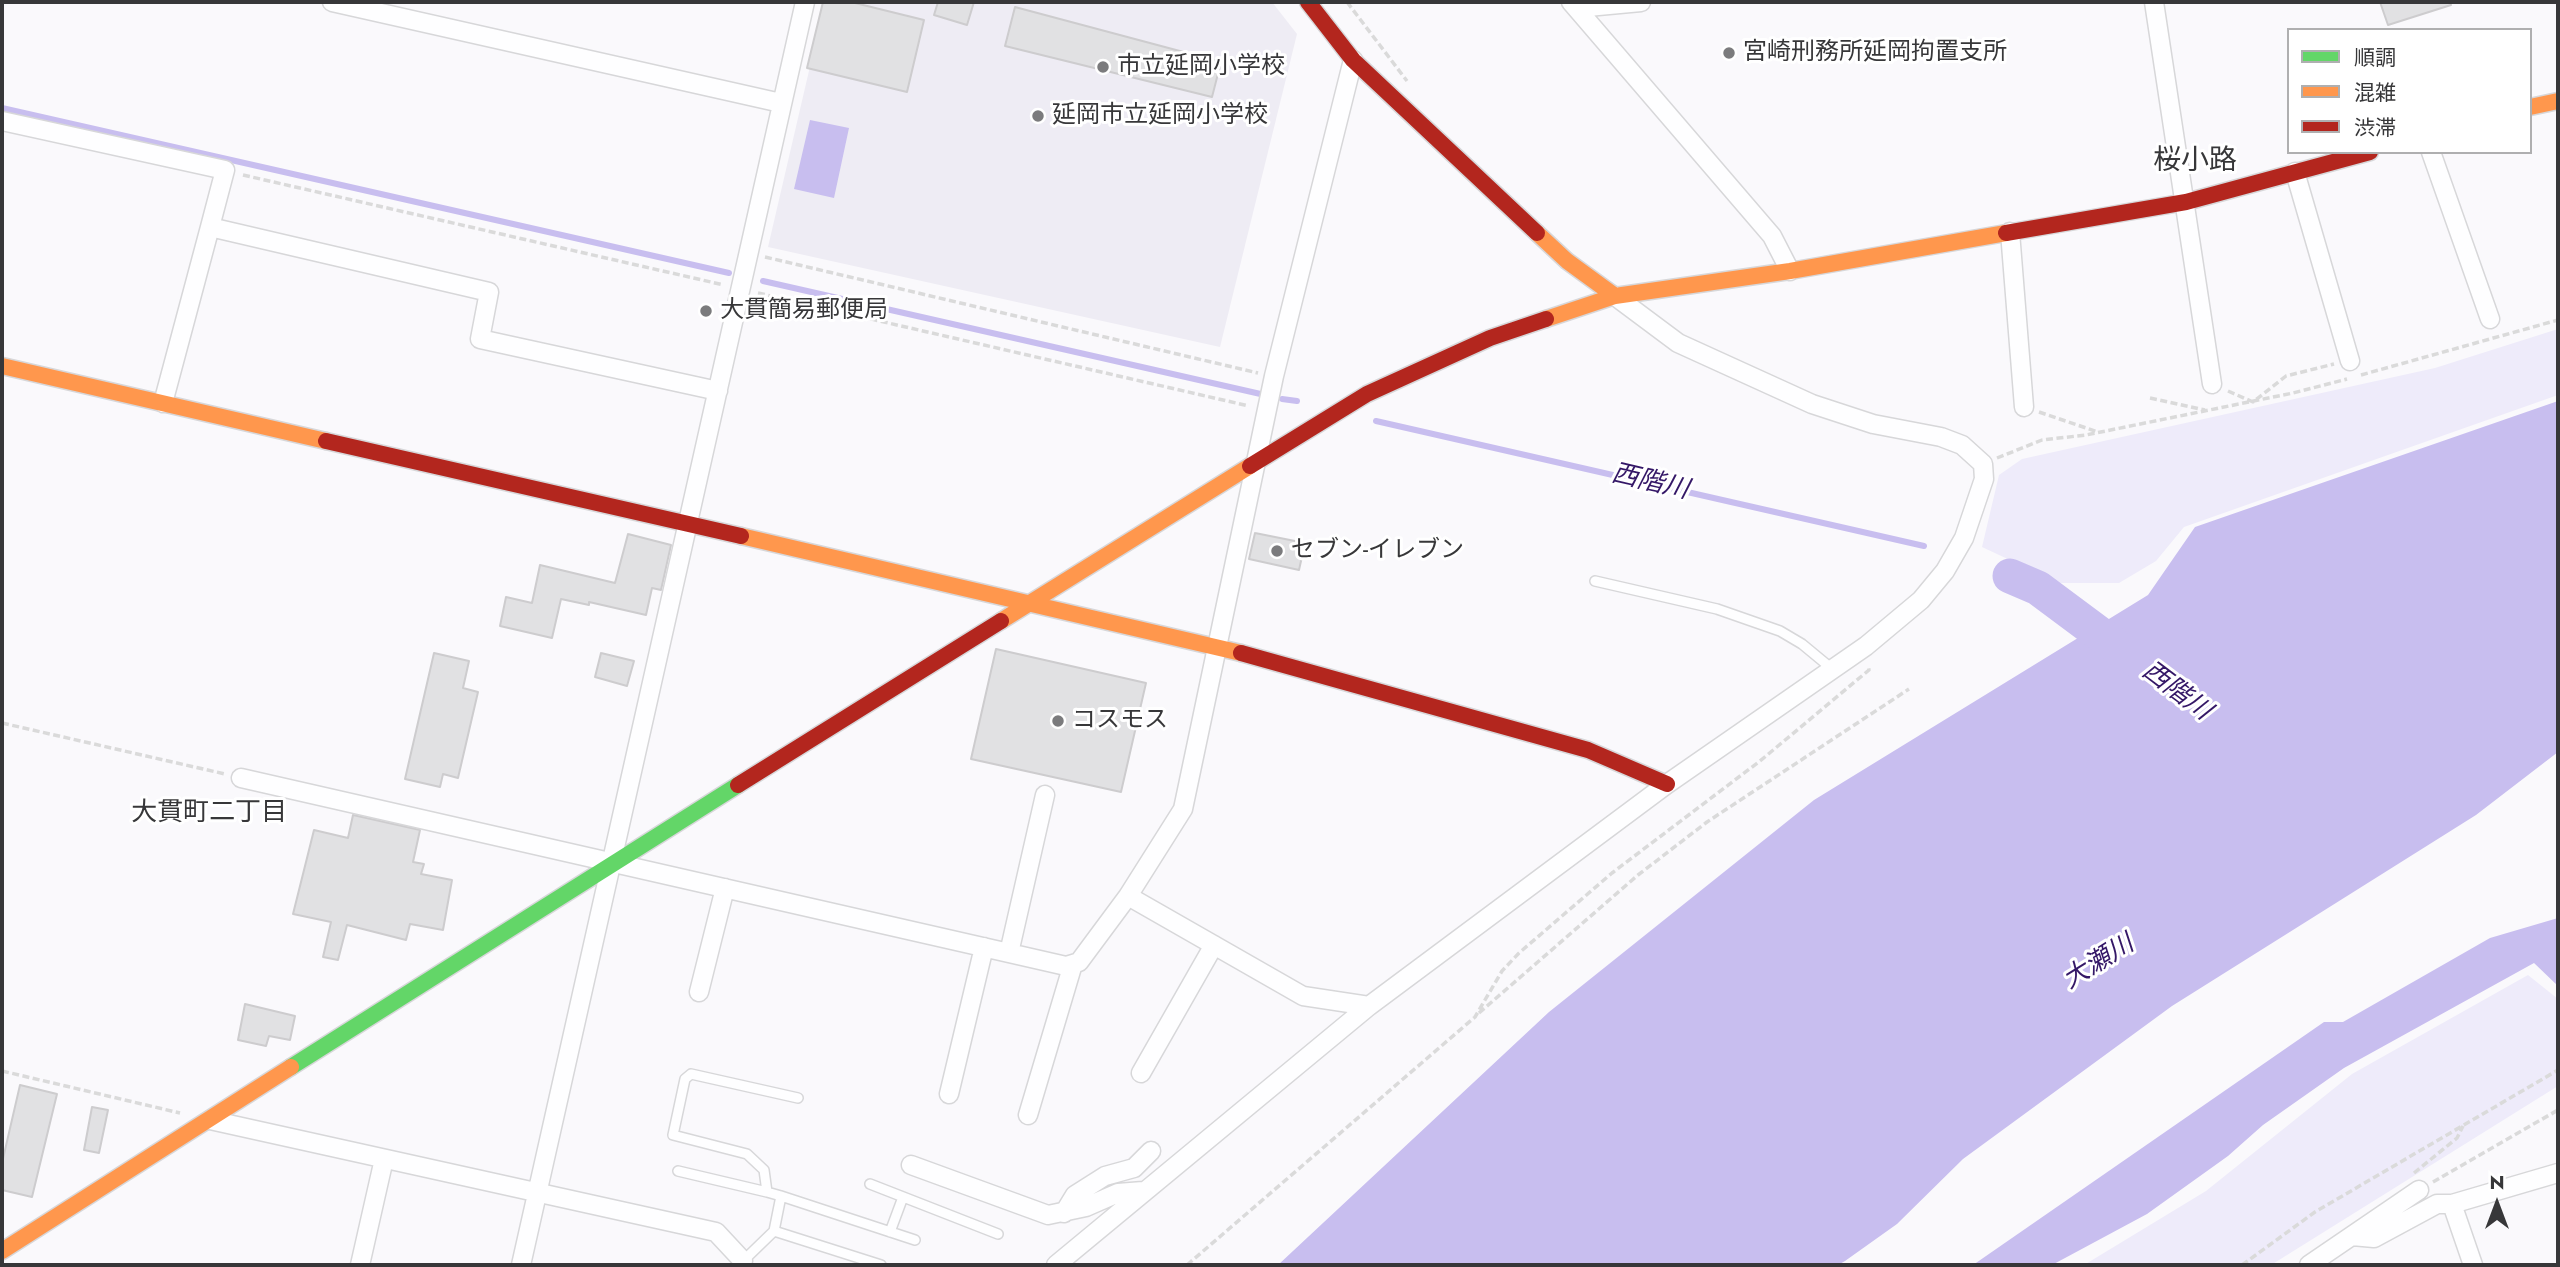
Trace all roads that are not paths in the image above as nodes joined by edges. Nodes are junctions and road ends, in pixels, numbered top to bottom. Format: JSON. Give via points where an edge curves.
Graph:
{"nodes":[{"id":1,"x":332,"y":2,"type":"edge"},
{"id":2,"x":805,"y":2,"type":"edge"},
{"id":3,"x":1308,"y":2,"type":"edge"},
{"id":4,"x":1641,"y":2,"type":"edge"},
{"id":5,"x":2154,"y":2,"type":"edge"},
{"id":6,"x":1574,"y":5,"type":"edge"},
{"id":7,"x":1353,"y":61,"type":"junction"},
{"id":8,"x":2558,"y":101,"type":"edge"},
{"id":9,"x":782,"y":103,"type":"junction"},
{"id":10,"x":2532,"y":107,"type":"edge"},
{"id":11,"x":2,"y":121,"type":"edge"},
{"id":12,"x":2362,"y":154,"type":"edge"},
{"id":13,"x":2432,"y":154,"type":"edge"},
{"id":14,"x":2295,"y":172,"type":"junction"},
{"id":15,"x":2186,"y":202,"type":"junction"},
{"id":16,"x":210,"y":227,"type":"junction"},
{"id":17,"x":2010,"y":232,"type":"junction"},
{"id":18,"x":1790,"y":271,"type":"junction"},
{"id":19,"x":1615,"y":296,"type":"junction"},
{"id":20,"x":2490,"y":319,"type":"dead end"},
{"id":21,"x":2350,"y":360,"type":"road end"},
{"id":22,"x":2,"y":366,"type":"edge"},
{"id":23,"x":2212,"y":384,"type":"road end"},
{"id":24,"x":718,"y":391,"type":"junction"},
{"id":25,"x":163,"y":403,"type":"junction"},
{"id":26,"x":2024,"y":407,"type":"road end"},
{"id":27,"x":1259,"y":458,"type":"junction"},
{"id":28,"x":689,"y":523,"type":"junction"},
{"id":29,"x":1595,"y":581,"type":"dead end"},
{"id":30,"x":1031,"y":603,"type":"junction"},
{"id":31,"x":1217,"y":646,"type":"junction"},
{"id":32,"x":1831,"y":668,"type":"junction"},
{"id":33,"x":241,"y":778,"type":"road end"},
{"id":34,"x":1667,"y":784,"type":"junction"},
{"id":35,"x":1045,"y":795,"type":"dead end"},
{"id":36,"x":613,"y":862,"type":"junction"},
{"id":37,"x":724,"y":888,"type":"junction"},
{"id":38,"x":1128,"y":896,"type":"junction"},
{"id":39,"x":1214,"y":944,"type":"junction"},
{"id":40,"x":984,"y":947,"type":"junction"},
{"id":41,"x":1009,"y":953,"type":"junction"},
{"id":42,"x":1073,"y":964,"type":"junction"},
{"id":43,"x":699,"y":992,"type":"dead end"},
{"id":44,"x":1369,"y":1006,"type":"junction"},
{"id":45,"x":1141,"y":1073,"type":"dead end"},
{"id":46,"x":949,"y":1094,"type":"dead end"},
{"id":47,"x":798,"y":1098,"type":"dead end"},
{"id":48,"x":1028,"y":1115,"type":"dead end"},
{"id":49,"x":210,"y":1120,"type":"junction"},
{"id":50,"x":1152,"y":1151,"type":"dead end"},
{"id":51,"x":384,"y":1159,"type":"junction"},
{"id":52,"x":911,"y":1165,"type":"dead end"},
{"id":53,"x":678,"y":1171,"type":"dead end"},
{"id":54,"x":2558,"y":1173,"type":"edge"},
{"id":55,"x":870,"y":1184,"type":"dead end"},
{"id":56,"x":2419,"y":1190,"type":"road end"},
{"id":57,"x":1143,"y":1191,"type":"junction"},
{"id":58,"x":767,"y":1192,"type":"junction"},
{"id":59,"x":537,"y":1193,"type":"junction"},
{"id":60,"x":781,"y":1196,"type":"junction"},
{"id":61,"x":903,"y":1197,"type":"junction"},
{"id":62,"x":2452,"y":1204,"type":"junction"},
{"id":63,"x":1064,"y":1213,"type":"junction"},
{"id":64,"x":774,"y":1231,"type":"junction"},
{"id":65,"x":890,"y":1232,"type":"junction"},
{"id":66,"x":998,"y":1234,"type":"dead end"},
{"id":67,"x":2352,"y":1237,"type":"junction"},
{"id":68,"x":915,"y":1240,"type":"dead end"},
{"id":69,"x":2,"y":1251,"type":"edge"},
{"id":70,"x":741,"y":1263,"type":"edge"},
{"id":71,"x":360,"y":1265,"type":"edge"},
{"id":72,"x":521,"y":1265,"type":"edge"},
{"id":73,"x":881,"y":1265,"type":"edge"},
{"id":74,"x":1056,"y":1265,"type":"edge"},
{"id":75,"x":2309,"y":1265,"type":"edge"},
{"id":76,"x":2473,"y":1265,"type":"edge"}],
"edges":[{"from":1,"to":9,"type":"street"},
{"from":2,"to":9,"type":"street"},
{"from":3,"to":7,"type":"street"},
{"from":4,"to":6,"type":"street"},
{"from":5,"to":15,"type":"street"},
{"from":6,"to":18,"type":"street","via":[[1772,236]]},
{"from":7,"to":19,"type":"street","via":[[1567,261]]},
{"from":7,"to":27,"type":"street","via":[[1274,376]]},
{"from":8,"to":10,"type":"street"},
{"from":9,"to":24,"type":"street"},
{"from":11,"to":16,"type":"street","via":[[225,170]]},
{"from":12,"to":14,"type":"street"},
{"from":13,"to":20,"type":"street"},
{"from":14,"to":15,"type":"street"},
{"from":14,"to":21,"type":"street"},
{"from":15,"to":17,"type":"street"},
{"from":15,"to":23,"type":"street"},
{"from":16,"to":24,"type":"street","via":[[489,292],[480,339]]},
{"from":16,"to":25,"type":"street"},
{"from":17,"to":18,"type":"street"},
{"from":17,"to":26,"type":"street"},
{"from":18,"to":19,"type":"street"},
{"from":19,"to":27,"type":"street","via":[[1490,338],[1367,394]]},
{"from":19,"to":32,"type":"street","via":[[1678,343],[1812,404],[1962,445],[1983,464],[1980,498],[1945,571],[1921,600],[1866,646]]},
{"from":22,"to":25,"type":"street"},
{"from":24,"to":28,"type":"street"},
{"from":25,"to":28,"type":"street"},
{"from":27,"to":30,"type":"street"},
{"from":27,"to":31,"type":"street"},
{"from":28,"to":30,"type":"street"},
{"from":28,"to":36,"type":"street"},
{"from":29,"to":32,"type":"lane","via":[[1717,609],[1780,631]]},
{"from":30,"to":31,"type":"street"},
{"from":30,"to":36,"type":"street"},
{"from":31,"to":34,"type":"street","via":[[1588,750]]},
{"from":31,"to":38,"type":"street","via":[[1183,809]]},
{"from":32,"to":34,"type":"street"},
{"from":33,"to":36,"type":"street"},
{"from":34,"to":44,"type":"street"},
{"from":35,"to":41,"type":"street"},
{"from":36,"to":37,"type":"street"},
{"from":36,"to":49,"type":"street"},
{"from":36,"to":59,"type":"street"},
{"from":37,"to":40,"type":"street"},
{"from":37,"to":43,"type":"street"},
{"from":38,"to":39,"type":"street"},
{"from":38,"to":42,"type":"street"},
{"from":39,"to":44,"type":"street","via":[[1303,996]]},
{"from":39,"to":45,"type":"street"},
{"from":40,"to":41,"type":"street"},
{"from":40,"to":46,"type":"street"},
{"from":41,"to":42,"type":"street"},
{"from":42,"to":48,"type":"street"},
{"from":44,"to":57,"type":"street"},
{"from":47,"to":58,"type":"lane","via":[[691,1074],[685,1079],[673,1135],[747,1154],[764,1170]]},
{"from":49,"to":51,"type":"street"},
{"from":49,"to":69,"type":"street"},
{"from":50,"to":63,"type":"street","via":[[1134,1168],[1105,1176],[1075,1195]]},
{"from":51,"to":59,"type":"street"},
{"from":51,"to":71,"type":"street"},
{"from":52,"to":63,"type":"street","via":[[1048,1215]]},
{"from":53,"to":58,"type":"lane"},
{"from":54,"to":62,"type":"street"},
{"from":55,"to":61,"type":"lane"},
{"from":56,"to":67,"type":"street"},
{"from":57,"to":63,"type":"street","via":[[1118,1193]]},
{"from":57,"to":74,"type":"street"},
{"from":58,"to":60,"type":"lane"},
{"from":59,"to":70,"type":"street","via":[[716,1232]]},
{"from":59,"to":72,"type":"street"},
{"from":60,"to":64,"type":"lane"},
{"from":60,"to":65,"type":"lane"},
{"from":61,"to":65,"type":"lane"},
{"from":61,"to":66,"type":"lane"},
{"from":62,"to":67,"type":"street","via":[[2437,1204],[2374,1238]]},
{"from":62,"to":76,"type":"street"},
{"from":64,"to":70,"type":"lane"},
{"from":64,"to":73,"type":"lane"},
{"from":65,"to":68,"type":"lane"},
{"from":67,"to":75,"type":"street"}]}
